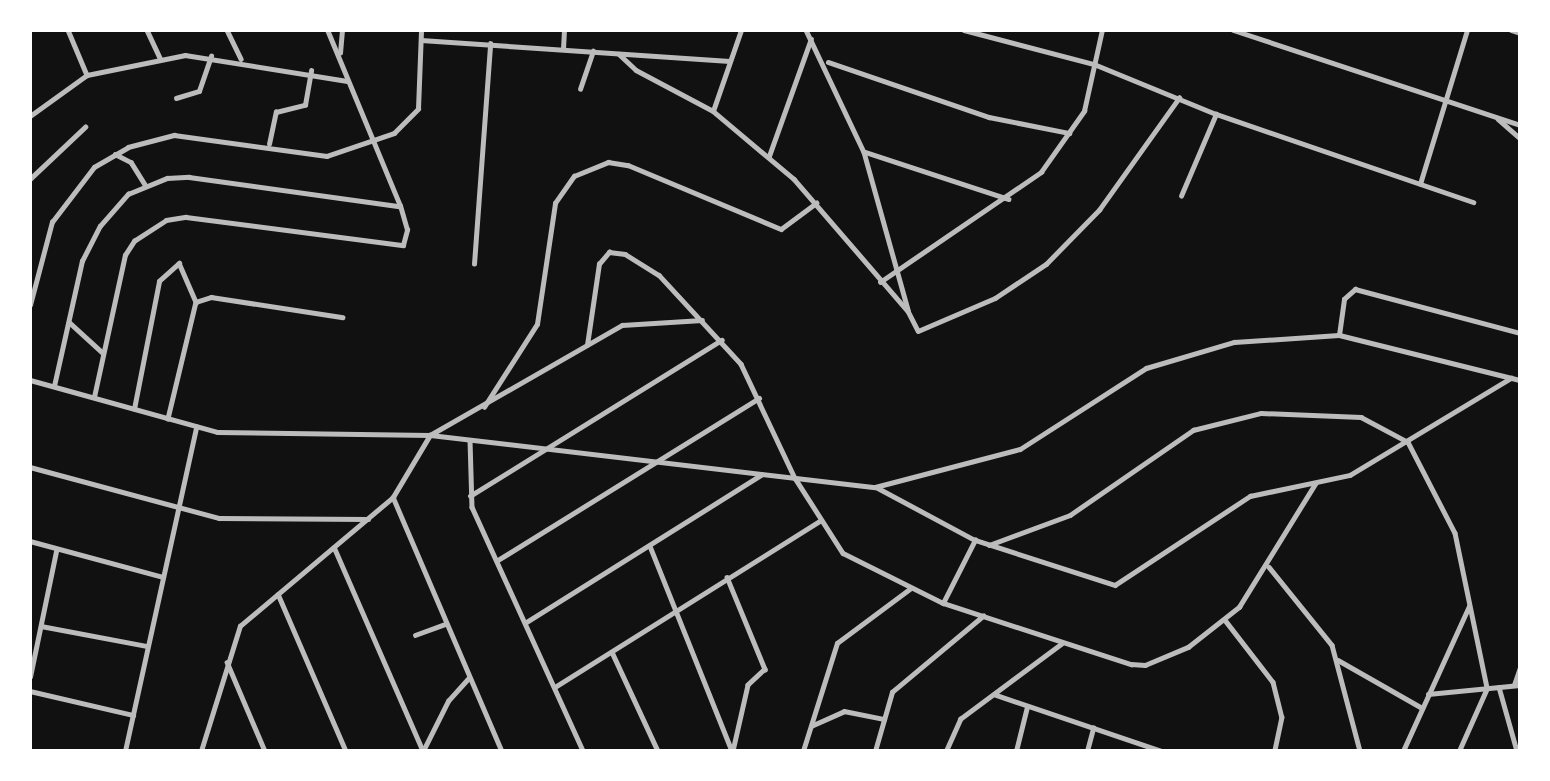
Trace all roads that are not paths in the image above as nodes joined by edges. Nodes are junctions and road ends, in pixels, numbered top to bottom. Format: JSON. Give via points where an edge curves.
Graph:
{"nodes":[{"id":1,"x":68,"y":30,"type":"edge"},
{"id":2,"x":147,"y":30,"type":"edge"},
{"id":3,"x":227,"y":30,"type":"edge"},
{"id":4,"x":327,"y":30,"type":"edge"},
{"id":5,"x":342,"y":30,"type":"edge"},
{"id":6,"x":421,"y":30,"type":"edge"},
{"id":7,"x":564,"y":30,"type":"edge"},
{"id":8,"x":741,"y":30,"type":"edge"},
{"id":9,"x":806,"y":30,"type":"edge"},
{"id":10,"x":964,"y":30,"type":"edge"},
{"id":11,"x":1102,"y":30,"type":"edge"},
{"id":12,"x":1233,"y":30,"type":"edge"},
{"id":13,"x":1467,"y":30,"type":"edge"},
{"id":14,"x":1511,"y":30,"type":"edge"},
{"id":15,"x":1520,"y":33,"type":"edge"},
{"id":16,"x":811,"y":38,"type":"junction"},
{"id":17,"x":421,"y":40,"type":"junction"},
{"id":18,"x":491,"y":44,"type":"junction"},
{"id":19,"x":563,"y":49,"type":"junction"},
{"id":20,"x":593,"y":51,"type":"junction"},
{"id":21,"x":619,"y":54,"type":"junction"},
{"id":22,"x":211,"y":56,"type":"junction"},
{"id":23,"x":339,"y":56,"type":"junction"},
{"id":24,"x":160,"y":58,"type":"junction"},
{"id":25,"x":241,"y":59,"type":"junction"},
{"id":26,"x":729,"y":61,"type":"junction"},
{"id":27,"x":827,"y":62,"type":"junction"},
{"id":28,"x":1094,"y":64,"type":"junction"},
{"id":29,"x":311,"y":71,"type":"junction"},
{"id":30,"x":87,"y":75,"type":"junction"},
{"id":31,"x":347,"y":81,"type":"junction"},
{"id":32,"x":580,"y":89,"type":"dead end"},
{"id":33,"x":176,"y":98,"type":"dead end"},
{"id":34,"x":1180,"y":99,"type":"junction"},
{"id":35,"x":1444,"y":99,"type":"junction"},
{"id":36,"x":713,"y":111,"type":"junction"},
{"id":37,"x":1216,"y":114,"type":"junction"},
{"id":38,"x":30,"y":116,"type":"edge"},
{"id":39,"x":1498,"y":118,"type":"junction"},
{"id":40,"x":1520,"y":125,"type":"edge"},
{"id":41,"x":85,"y":127,"type":"dead end"},
{"id":42,"x":1069,"y":133,"type":"junction"},
{"id":43,"x":1520,"y":138,"type":"edge"},
{"id":44,"x":375,"y":140,"type":"junction"},
{"id":45,"x":269,"y":145,"type":"junction"},
{"id":46,"x":864,"y":152,"type":"junction"},
{"id":47,"x":114,"y":154,"type":"junction"},
{"id":48,"x":769,"y":156,"type":"junction"},
{"id":49,"x":30,"y":179,"type":"edge"},
{"id":50,"x":1420,"y":184,"type":"junction"},
{"id":51,"x":146,"y":186,"type":"junction"},
{"id":52,"x":1181,"y":196,"type":"dead end"},
{"id":53,"x":1009,"y":199,"type":"junction"},
{"id":54,"x":1474,"y":202,"type":"dead end"},
{"id":55,"x":816,"y":204,"type":"junction"},
{"id":56,"x":400,"y":206,"type":"junction"},
{"id":57,"x":474,"y":264,"type":"dead end"},
{"id":58,"x":898,"y":266,"type":"junction"},
{"id":59,"x":880,"y":282,"type":"junction"},
{"id":60,"x":197,"y":302,"type":"junction"},
{"id":61,"x":30,"y":305,"type":"edge"},
{"id":62,"x":908,"y":311,"type":"junction"},
{"id":63,"x":342,"y":317,"type":"dead end"},
{"id":64,"x":702,"y":320,"type":"junction"},
{"id":65,"x":68,"y":321,"type":"junction"},
{"id":66,"x":1520,"y":333,"type":"edge"},
{"id":67,"x":1339,"y":335,"type":"junction"},
{"id":68,"x":722,"y":340,"type":"junction"},
{"id":69,"x":587,"y":345,"type":"junction"},
{"id":70,"x":102,"y":352,"type":"junction"},
{"id":71,"x":1511,"y":378,"type":"junction"},
{"id":72,"x":30,"y":380,"type":"edge"},
{"id":73,"x":1520,"y":380,"type":"edge"},
{"id":74,"x":54,"y":386,"type":"junction"},
{"id":75,"x":94,"y":397,"type":"junction"},
{"id":76,"x":759,"y":398,"type":"junction"},
{"id":77,"x":484,"y":407,"type":"junction"},
{"id":78,"x":133,"y":410,"type":"junction"},
{"id":79,"x":168,"y":419,"type":"junction"},
{"id":80,"x":196,"y":428,"type":"junction"},
{"id":81,"x":430,"y":435,"type":"junction"},
{"id":82,"x":470,"y":440,"type":"junction"},
{"id":83,"x":1408,"y":442,"type":"junction"},
{"id":84,"x":551,"y":449,"type":"junction"},
{"id":85,"x":657,"y":460,"type":"junction"},
{"id":86,"x":30,"y":467,"type":"edge"},
{"id":87,"x":761,"y":475,"type":"junction"},
{"id":88,"x":795,"y":478,"type":"junction"},
{"id":89,"x":1315,"y":484,"type":"junction"},
{"id":90,"x":875,"y":487,"type":"junction"},
{"id":91,"x":470,"y":497,"type":"junction"},
{"id":92,"x":393,"y":498,"type":"junction"},
{"id":93,"x":178,"y":509,"type":"junction"},
{"id":94,"x":369,"y":519,"type":"junction"},
{"id":95,"x":820,"y":521,"type":"junction"},
{"id":96,"x":975,"y":540,"type":"junction"},
{"id":97,"x":30,"y":541,"type":"edge"},
{"id":98,"x":989,"y":545,"type":"junction"},
{"id":99,"x":334,"y":546,"type":"junction"},
{"id":100,"x":650,"y":546,"type":"junction"},
{"id":101,"x":56,"y":551,"type":"junction"},
{"id":102,"x":498,"y":560,"type":"junction"},
{"id":103,"x":1269,"y":567,"type":"junction"},
{"id":104,"x":163,"y":577,"type":"junction"},
{"id":105,"x":727,"y":578,"type":"junction"},
{"id":106,"x":911,"y":588,"type":"junction"},
{"id":107,"x":278,"y":594,"type":"junction"},
{"id":108,"x":943,"y":603,"type":"junction"},
{"id":109,"x":1469,"y":605,"type":"junction"},
{"id":110,"x":671,"y":613,"type":"junction"},
{"id":111,"x":983,"y":616,"type":"junction"},
{"id":112,"x":1225,"y":621,"type":"junction"},
{"id":113,"x":525,"y":623,"type":"junction"},
{"id":114,"x":445,"y":624,"type":"junction"},
{"id":115,"x":41,"y":626,"type":"junction"},
{"id":116,"x":415,"y":635,"type":"dead end"},
{"id":117,"x":30,"y":641,"type":"edge"},
{"id":118,"x":38,"y":642,"type":"junction"},
{"id":119,"x":1061,"y":643,"type":"junction"},
{"id":120,"x":147,"y":646,"type":"junction"},
{"id":121,"x":612,"y":652,"type":"junction"},
{"id":122,"x":227,"y":660,"type":"junction"},
{"id":123,"x":1337,"y":660,"type":"junction"},
{"id":124,"x":1520,"y":668,"type":"edge"},
{"id":125,"x":30,"y":677,"type":"edge"},
{"id":126,"x":469,"y":678,"type":"junction"},
{"id":127,"x":1517,"y":685,"type":"edge"},
{"id":128,"x":555,"y":687,"type":"junction"},
{"id":129,"x":1487,"y":687,"type":"junction"},
{"id":130,"x":1499,"y":687,"type":"junction"},
{"id":131,"x":30,"y":691,"type":"edge"},
{"id":132,"x":1428,"y":694,"type":"junction"},
{"id":133,"x":996,"y":695,"type":"junction"},
{"id":134,"x":1027,"y":707,"type":"junction"},
{"id":135,"x":1422,"y":708,"type":"junction"},
{"id":136,"x":133,"y":715,"type":"junction"},
{"id":137,"x":884,"y":719,"type":"junction"},
{"id":138,"x":810,"y":726,"type":"junction"},
{"id":139,"x":1093,"y":728,"type":"junction"},
{"id":140,"x":125,"y":751,"type":"edge"},
{"id":141,"x":201,"y":751,"type":"edge"},
{"id":142,"x":265,"y":751,"type":"edge"},
{"id":143,"x":346,"y":751,"type":"edge"},
{"id":144,"x":423,"y":751,"type":"edge"},
{"id":145,"x":502,"y":751,"type":"edge"},
{"id":146,"x":583,"y":751,"type":"edge"},
{"id":147,"x":658,"y":751,"type":"edge"},
{"id":148,"x":733,"y":751,"type":"edge"},
{"id":149,"x":803,"y":751,"type":"edge"},
{"id":150,"x":875,"y":751,"type":"edge"},
{"id":151,"x":946,"y":751,"type":"edge"},
{"id":152,"x":1016,"y":751,"type":"edge"},
{"id":153,"x":1087,"y":751,"type":"edge"},
{"id":154,"x":1161,"y":751,"type":"edge"},
{"id":155,"x":1275,"y":751,"type":"edge"},
{"id":156,"x":1360,"y":751,"type":"edge"},
{"id":157,"x":1403,"y":751,"type":"edge"},
{"id":158,"x":1459,"y":751,"type":"edge"},
{"id":159,"x":1517,"y":751,"type":"edge"}],
"edges":[{"from":1,"to":30,"type":"street"},
{"from":2,"to":24,"type":"street"},
{"from":3,"to":25,"type":"street"},
{"from":4,"to":23,"type":"street"},
{"from":5,"to":23,"type":"street"},
{"from":6,"to":17,"type":"street"},
{"from":7,"to":19,"type":"street"},
{"from":8,"to":26,"type":"street"},
{"from":9,"to":16,"type":"street"},
{"from":10,"to":28,"type":"street"},
{"from":11,"to":28,"type":"street"},
{"from":12,"to":35,"type":"street"},
{"from":13,"to":35,"type":"street"},
{"from":14,"to":15,"type":"street"},
{"from":16,"to":27,"type":"street"},
{"from":16,"to":48,"type":"street"},
{"from":17,"to":18,"type":"street"},
{"from":17,"to":44,"type":"street","via":[[418,109],[405,127]]},
{"from":18,"to":19,"type":"street"},
{"from":18,"to":57,"type":"street"},
{"from":19,"to":20,"type":"street"},
{"from":20,"to":21,"type":"street"},
{"from":20,"to":32,"type":"street"},
{"from":21,"to":26,"type":"street"},
{"from":21,"to":36,"type":"street","via":[[635,70]]},
{"from":22,"to":24,"type":"street"},
{"from":22,"to":25,"type":"street"},
{"from":22,"to":33,"type":"street","via":[[200,90]]},
{"from":23,"to":31,"type":"street"},
{"from":24,"to":30,"type":"street"},
{"from":25,"to":29,"type":"street"},
{"from":26,"to":36,"type":"street"},
{"from":27,"to":42,"type":"street","via":[[989,117]]},
{"from":27,"to":46,"type":"street"},
{"from":28,"to":34,"type":"street"},
{"from":28,"to":42,"type":"street","via":[[1088,99]]},
{"from":29,"to":31,"type":"street"},
{"from":29,"to":45,"type":"street","via":[[305,105],[276,112]]},
{"from":30,"to":38,"type":"street"},
{"from":31,"to":44,"type":"street"},
{"from":34,"to":37,"type":"street"},
{"from":34,"to":62,"type":"street","via":[[1099,210],[1046,264],[995,298],[925,330],[915,330]]},
{"from":35,"to":39,"type":"street"},
{"from":35,"to":50,"type":"street"},
{"from":36,"to":48,"type":"street"},
{"from":37,"to":50,"type":"street"},
{"from":37,"to":52,"type":"street"},
{"from":39,"to":40,"type":"street"},
{"from":39,"to":43,"type":"street"},
{"from":41,"to":49,"type":"street"},
{"from":42,"to":53,"type":"street","via":[[1041,172]]},
{"from":44,"to":45,"type":"street","via":[[327,156]]},
{"from":44,"to":56,"type":"street"},
{"from":45,"to":47,"type":"street","via":[[174,135]]},
{"from":46,"to":53,"type":"street"},
{"from":46,"to":58,"type":"street"},
{"from":47,"to":51,"type":"street","via":[[131,162]]},
{"from":47,"to":61,"type":"street","via":[[61,204],[43,243]]},
{"from":48,"to":55,"type":"street"},
{"from":50,"to":54,"type":"street"},
{"from":51,"to":56,"type":"street","via":[[167,178],[216,179]]},
{"from":51,"to":65,"type":"street","via":[[128,194],[90,241]]},
{"from":53,"to":58,"type":"street"},
{"from":55,"to":59,"type":"street"},
{"from":55,"to":77,"type":"street","via":[[781,229],[628,164],[608,162],[574,176],[552,212],[537,324]]},
{"from":56,"to":70,"type":"street","via":[[407,230],[403,245],[389,248],[238,222],[166,220],[134,241],[125,255]]},
{"from":58,"to":59,"type":"street"},
{"from":58,"to":62,"type":"street"},
{"from":59,"to":62,"type":"street"},
{"from":60,"to":63,"type":"street","via":[[211,297]]},
{"from":60,"to":78,"type":"street","via":[[183,266],[172,265],[159,281]]},
{"from":60,"to":79,"type":"street"},
{"from":64,"to":68,"type":"street"},
{"from":64,"to":69,"type":"street","via":[[622,325]]},
{"from":64,"to":69,"type":"street","via":[[659,275],[625,254],[609,252],[599,264]]},
{"from":65,"to":70,"type":"street"},
{"from":65,"to":74,"type":"street"},
{"from":66,"to":67,"type":"street","via":[[1355,289],[1344,299]]},
{"from":67,"to":71,"type":"street"},
{"from":67,"to":90,"type":"street","via":[[1234,342],[1174,356],[1020,449]]},
{"from":68,"to":76,"type":"street"},
{"from":68,"to":84,"type":"street"},
{"from":69,"to":77,"type":"street"},
{"from":70,"to":75,"type":"street"},
{"from":71,"to":73,"type":"street"},
{"from":71,"to":83,"type":"street"},
{"from":72,"to":74,"type":"street"},
{"from":74,"to":75,"type":"street"},
{"from":75,"to":78,"type":"street"},
{"from":76,"to":85,"type":"street"},
{"from":76,"to":88,"type":"street"},
{"from":77,"to":81,"type":"street"},
{"from":78,"to":79,"type":"street"},
{"from":79,"to":80,"type":"street"},
{"from":80,"to":81,"type":"street","via":[[264,435]]},
{"from":80,"to":93,"type":"street"},
{"from":81,"to":82,"type":"street"},
{"from":81,"to":92,"type":"street"},
{"from":82,"to":84,"type":"street"},
{"from":82,"to":91,"type":"street"},
{"from":83,"to":89,"type":"street","via":[[1350,475]]},
{"from":83,"to":98,"type":"street","via":[[1376,421],[1331,412],[1226,421],[1156,451],[1070,515]]},
{"from":83,"to":109,"type":"street","via":[[1455,533]]},
{"from":84,"to":85,"type":"street"},
{"from":84,"to":91,"type":"street"},
{"from":85,"to":87,"type":"street"},
{"from":85,"to":102,"type":"street"},
{"from":86,"to":93,"type":"street"},
{"from":87,"to":88,"type":"street"},
{"from":87,"to":100,"type":"street"},
{"from":88,"to":90,"type":"street"},
{"from":88,"to":95,"type":"street"},
{"from":89,"to":98,"type":"street","via":[[1250,496],[1115,585]]},
{"from":89,"to":103,"type":"street"},
{"from":90,"to":96,"type":"street"},
{"from":91,"to":102,"type":"street"},
{"from":92,"to":94,"type":"street"},
{"from":92,"to":114,"type":"street"},
{"from":93,"to":94,"type":"street","via":[[256,521]]},
{"from":93,"to":104,"type":"street"},
{"from":94,"to":99,"type":"street"},
{"from":95,"to":105,"type":"street"},
{"from":95,"to":106,"type":"street","via":[[843,553]]},
{"from":96,"to":98,"type":"street"},
{"from":96,"to":108,"type":"street"},
{"from":97,"to":101,"type":"street"},
{"from":99,"to":107,"type":"street"},
{"from":99,"to":144,"type":"street"},
{"from":100,"to":110,"type":"street","via":[[667,576]]},
{"from":100,"to":113,"type":"street"},
{"from":101,"to":104,"type":"street"},
{"from":101,"to":115,"type":"street"},
{"from":102,"to":113,"type":"street"},
{"from":103,"to":112,"type":"street"},
{"from":103,"to":123,"type":"street","via":[[1312,612]]},
{"from":104,"to":120,"type":"street"},
{"from":105,"to":110,"type":"street"},
{"from":105,"to":148,"type":"street","via":[[765,669],[748,685]]},
{"from":106,"to":108,"type":"street"},
{"from":106,"to":138,"type":"street","via":[[832,652]]},
{"from":107,"to":122,"type":"street","via":[[240,626]]},
{"from":107,"to":143,"type":"street"},
{"from":108,"to":111,"type":"street"},
{"from":109,"to":129,"type":"street"},
{"from":109,"to":132,"type":"street"},
{"from":110,"to":121,"type":"street"},
{"from":110,"to":148,"type":"street"},
{"from":111,"to":119,"type":"street"},
{"from":111,"to":137,"type":"street","via":[[897,686]]},
{"from":112,"to":119,"type":"street","via":[[1188,647],[1146,665]]},
{"from":112,"to":155,"type":"street","via":[[1273,682],[1282,717]]},
{"from":113,"to":128,"type":"street"},
{"from":114,"to":116,"type":"street"},
{"from":114,"to":126,"type":"street"},
{"from":115,"to":118,"type":"street"},
{"from":115,"to":120,"type":"street"},
{"from":117,"to":118,"type":"street"},
{"from":118,"to":125,"type":"street"},
{"from":119,"to":133,"type":"street"},
{"from":120,"to":136,"type":"street"},
{"from":121,"to":128,"type":"street"},
{"from":121,"to":147,"type":"street"},
{"from":122,"to":141,"type":"street"},
{"from":122,"to":142,"type":"street"},
{"from":123,"to":135,"type":"street"},
{"from":123,"to":156,"type":"street"},
{"from":124,"to":127,"type":"street"},
{"from":126,"to":144,"type":"street","via":[[447,701]]},
{"from":126,"to":145,"type":"street"},
{"from":127,"to":130,"type":"street"},
{"from":128,"to":146,"type":"street"},
{"from":129,"to":130,"type":"street"},
{"from":129,"to":132,"type":"street"},
{"from":129,"to":158,"type":"street"},
{"from":130,"to":159,"type":"street"},
{"from":131,"to":136,"type":"street"},
{"from":132,"to":135,"type":"street"},
{"from":133,"to":134,"type":"street"},
{"from":133,"to":151,"type":"street","via":[[954,726]]},
{"from":134,"to":139,"type":"street"},
{"from":134,"to":152,"type":"street"},
{"from":135,"to":157,"type":"street"},
{"from":136,"to":140,"type":"street"},
{"from":137,"to":138,"type":"street","via":[[844,711]]},
{"from":137,"to":150,"type":"street"},
{"from":138,"to":149,"type":"street"},
{"from":139,"to":153,"type":"street"},
{"from":139,"to":154,"type":"street"}]}
